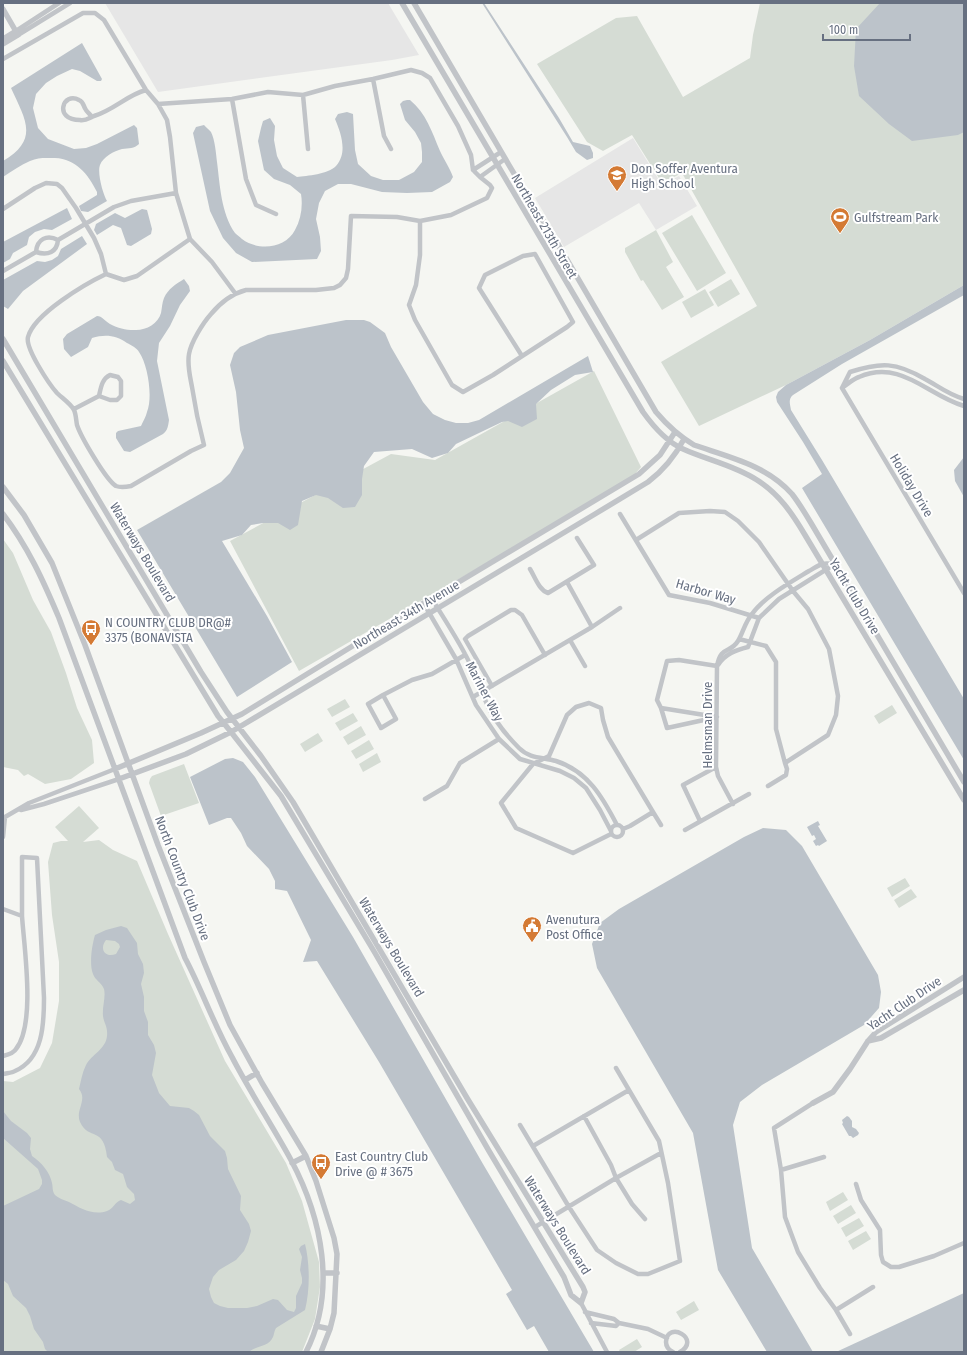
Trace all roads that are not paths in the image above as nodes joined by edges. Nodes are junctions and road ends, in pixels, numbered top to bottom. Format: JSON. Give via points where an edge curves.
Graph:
{"nodes":[{"id":1,"x":59,"y":3,"type":"edge"},
{"id":2,"x":70,"y":3,"type":"edge"},
{"id":3,"x":402,"y":3,"type":"edge"},
{"id":4,"x":414,"y":3,"type":"edge"},
{"id":5,"x":3,"y":10,"type":"edge"},
{"id":6,"x":17,"y":33,"type":"junction"},
{"id":7,"x":3,"y":39,"type":"edge"},
{"id":8,"x":3,"y":44,"type":"edge"},
{"id":9,"x":3,"y":60,"type":"edge"},
{"id":10,"x":373,"y":79,"type":"junction"},
{"id":11,"x":146,"y":90,"type":"junction"},
{"id":12,"x":303,"y":95,"type":"junction"},
{"id":13,"x":232,"y":99,"type":"junction"},
{"id":14,"x":158,"y":104,"type":"junction"},
{"id":15,"x":92,"y":116,"type":"junction"},
{"id":16,"x":308,"y":149,"type":"dead end"},
{"id":17,"x":391,"y":149,"type":"dead end"},
{"id":18,"x":501,"y":152,"type":"junction"},
{"id":19,"x":492,"y":158,"type":"junction"},
{"id":20,"x":506,"y":159,"type":"junction"},
{"id":21,"x":497,"y":165,"type":"junction"},
{"id":22,"x":473,"y":170,"type":"junction"},
{"id":23,"x":480,"y":177,"type":"junction"},
{"id":24,"x":176,"y":193,"type":"junction"},
{"id":25,"x":3,"y":209,"type":"edge"},
{"id":26,"x":276,"y":214,"type":"dead end"},
{"id":27,"x":420,"y":221,"type":"junction"},
{"id":28,"x":86,"y":224,"type":"junction"},
{"id":29,"x":190,"y":239,"type":"junction"},
{"id":30,"x":58,"y":240,"type":"junction"},
{"id":31,"x":36,"y":252,"type":"junction"},
{"id":32,"x":3,"y":271,"type":"edge"},
{"id":33,"x":106,"y":274,"type":"junction"},
{"id":34,"x":234,"y":293,"type":"junction"},
{"id":35,"x":3,"y":339,"type":"edge"},
{"id":36,"x":522,"y":356,"type":"junction"},
{"id":37,"x":3,"y":361,"type":"edge"},
{"id":38,"x":842,"y":388,"type":"junction"},
{"id":39,"x":943,"y":390,"type":"junction"},
{"id":40,"x":940,"y":395,"type":"junction"},
{"id":41,"x":99,"y":396,"type":"junction"},
{"id":42,"x":964,"y":399,"type":"edge"},
{"id":43,"x":964,"y":406,"type":"edge"},
{"id":44,"x":74,"y":409,"type":"junction"},
{"id":45,"x":676,"y":432,"type":"junction"},
{"id":46,"x":684,"y":439,"type":"junction"},
{"id":47,"x":669,"y":440,"type":"junction"},
{"id":48,"x":681,"y":448,"type":"junction"},
{"id":49,"x":3,"y":487,"type":"edge"},
{"id":50,"x":3,"y":514,"type":"edge"},
{"id":51,"x":620,"y":514,"type":"dead end"},
{"id":52,"x":577,"y":538,"type":"dead end"},
{"id":53,"x":636,"y":540,"type":"junction"},
{"id":54,"x":823,"y":564,"type":"junction"},
{"id":55,"x":835,"y":564,"type":"junction"},
{"id":56,"x":530,"y":569,"type":"dead end"},
{"id":57,"x":826,"y":570,"type":"junction"},
{"id":58,"x":567,"y":582,"type":"junction"},
{"id":59,"x":788,"y":583,"type":"junction"},
{"id":60,"x":793,"y":591,"type":"junction"},
{"id":61,"x":964,"y":593,"type":"edge"},
{"id":62,"x":432,"y":599,"type":"junction"},
{"id":63,"x":424,"y":604,"type":"junction"},
{"id":64,"x":438,"y":608,"type":"junction"},
{"id":65,"x":620,"y":608,"type":"dead end"},
{"id":66,"x":429,"y":613,"type":"junction"},
{"id":67,"x":750,"y":615,"type":"junction"},
{"id":68,"x":759,"y":618,"type":"junction"},
{"id":69,"x":592,"y":627,"type":"junction"},
{"id":70,"x":570,"y":640,"type":"junction"},
{"id":71,"x":738,"y":640,"type":"junction"},
{"id":72,"x":749,"y":642,"type":"junction"},
{"id":73,"x":465,"y":655,"type":"junction"},
{"id":74,"x":545,"y":655,"type":"junction"},
{"id":75,"x":456,"y":659,"type":"junction"},
{"id":76,"x":585,"y":666,"type":"dead end"},
{"id":77,"x":717,"y":666,"type":"junction"},
{"id":78,"x":492,"y":686,"type":"junction"},
{"id":79,"x":482,"y":692,"type":"junction"},
{"id":80,"x":383,"y":695,"type":"junction"},
{"id":81,"x":473,"y":697,"type":"junction"},
{"id":82,"x":660,"y":708,"type":"junction"},
{"id":83,"x":717,"y":717,"type":"junction"},
{"id":84,"x":232,"y":719,"type":"junction"},
{"id":85,"x":224,"y":723,"type":"junction"},
{"id":86,"x":239,"y":728,"type":"junction"},
{"id":87,"x":231,"y":732,"type":"junction"},
{"id":88,"x":499,"y":738,"type":"junction"},
{"id":89,"x":543,"y":759,"type":"junction"},
{"id":90,"x":128,"y":763,"type":"junction"},
{"id":91,"x":785,"y":763,"type":"junction"},
{"id":92,"x":533,"y":764,"type":"junction"},
{"id":93,"x":716,"y":767,"type":"junction"},
{"id":94,"x":116,"y":769,"type":"junction"},
{"id":95,"x":132,"y":774,"type":"junction"},
{"id":96,"x":119,"y":779,"type":"junction"},
{"id":97,"x":964,"y":782,"type":"edge"},
{"id":98,"x":768,"y":786,"type":"dead end"},
{"id":99,"x":749,"y":794,"type":"dead end"},
{"id":100,"x":425,"y":799,"type":"dead end"},
{"id":101,"x":964,"y":800,"type":"edge"},
{"id":102,"x":733,"y":804,"type":"junction"},
{"id":103,"x":15,"y":811,"type":"junction"},
{"id":104,"x":653,"y":812,"type":"junction"},
{"id":105,"x":4,"y":818,"type":"edge"},
{"id":106,"x":700,"y":821,"type":"junction"},
{"id":107,"x":617,"y":825,"type":"junction"},
{"id":108,"x":661,"y":825,"type":"dead end"},
{"id":109,"x":623,"y":829,"type":"junction"},
{"id":110,"x":685,"y":830,"type":"dead end"},
{"id":111,"x":611,"y":833,"type":"junction"},
{"id":112,"x":3,"y":837,"type":"edge"},
{"id":113,"x":3,"y":909,"type":"edge"},
{"id":114,"x":22,"y":916,"type":"junction"},
{"id":115,"x":964,"y":977,"type":"edge"},
{"id":116,"x":964,"y":990,"type":"edge"},
{"id":117,"x":868,"y":1041,"type":"junction"},
{"id":118,"x":3,"y":1056,"type":"edge"},
{"id":119,"x":616,"y":1068,"type":"dead end"},
{"id":120,"x":257,"y":1073,"type":"junction"},
{"id":121,"x":3,"y":1074,"type":"edge"},
{"id":122,"x":245,"y":1080,"type":"junction"},
{"id":123,"x":629,"y":1090,"type":"junction"},
{"id":124,"x":813,"y":1104,"type":"joint"},
{"id":125,"x":584,"y":1116,"type":"junction"},
{"id":126,"x":520,"y":1125,"type":"dead end"},
{"id":127,"x":533,"y":1146,"type":"junction"},
{"id":128,"x":661,"y":1153,"type":"junction"},
{"id":129,"x":306,"y":1156,"type":"junction"},
{"id":130,"x":824,"y":1157,"type":"dead end"},
{"id":131,"x":292,"y":1163,"type":"junction"},
{"id":132,"x":780,"y":1170,"type":"junction"},
{"id":133,"x":616,"y":1178,"type":"junction"},
{"id":134,"x":856,"y":1184,"type":"dead end"},
{"id":135,"x":569,"y":1207,"type":"junction"},
{"id":136,"x":645,"y":1219,"type":"dead end"},
{"id":137,"x":543,"y":1222,"type":"junction"},
{"id":138,"x":534,"y":1227,"type":"junction"},
{"id":139,"x":964,"y":1243,"type":"edge"},
{"id":140,"x":324,"y":1273,"type":"junction"},
{"id":141,"x":337,"y":1275,"type":"junction"},
{"id":142,"x":873,"y":1287,"type":"dead end"},
{"id":143,"x":580,"y":1303,"type":"junction"},
{"id":144,"x":836,"y":1310,"type":"junction"},
{"id":145,"x":585,"y":1312,"type":"junction"},
{"id":146,"x":591,"y":1322,"type":"junction"},
{"id":147,"x":619,"y":1323,"type":"junction"},
{"id":148,"x":316,"y":1326,"type":"junction"},
{"id":149,"x":330,"y":1329,"type":"junction"},
{"id":150,"x":850,"y":1334,"type":"dead end"},
{"id":151,"x":667,"y":1338,"type":"junction"},
{"id":152,"x":306,"y":1352,"type":"edge"},
{"id":153,"x":321,"y":1352,"type":"edge"},
{"id":154,"x":607,"y":1352,"type":"edge"},
{"id":155,"x":673,"y":1352,"type":"edge"},
{"id":156,"x":680,"y":1352,"type":"edge"}],
"edges":[{"from":1,"to":6,"type":"street"},
{"from":2,"to":6,"type":"street"},
{"from":3,"to":19,"type":"street","name":"Northeast 213th Street"},
{"from":4,"to":18,"type":"street","name":"Northeast 213th Street"},
{"from":5,"to":6,"type":"street"},
{"from":6,"to":7,"type":"street"},
{"from":6,"to":8,"type":"street"},
{"from":9,"to":11,"type":"street","via":[[83,13],[94,13],[104,20]]},
{"from":10,"to":12,"type":"street"},
{"from":10,"to":17,"type":"street","via":[[384,136]]},
{"from":10,"to":22,"type":"street","via":[[410,70],[430,78],[458,126],[471,155]]},
{"from":11,"to":14,"type":"street"},
{"from":11,"to":15,"type":"street","via":[[137,92],[104,113]]},
{"from":12,"to":13,"type":"street","via":[[268,92]]},
{"from":12,"to":16,"type":"street"},
{"from":13,"to":14,"type":"street"},
{"from":13,"to":26,"type":"street","via":[[246,179],[256,205]]},
{"from":14,"to":24,"type":"street","via":[[167,120]]},
{"from":15,"to":15,"type":"street","via":[[78,99],[70,98],[65,102],[64,115],[70,120],[81,121]]},
{"from":18,"to":19,"type":"street"},
{"from":18,"to":20,"type":"street","name":"Northeast 213th Street"},
{"from":19,"to":21,"type":"street","name":"Northeast 213th Street"},
{"from":19,"to":22,"type":"street"},
{"from":20,"to":21,"type":"street"},
{"from":20,"to":45,"type":"street","name":"Northeast 213th Street","via":[[648,402]]},
{"from":21,"to":23,"type":"street"},
{"from":21,"to":47,"type":"street","name":"Northeast 213th Street","via":[[642,412]]},
{"from":22,"to":23,"type":"street"},
{"from":23,"to":27,"type":"street","via":[[492,188],[487,198],[450,215]]},
{"from":24,"to":28,"type":"street","via":[[131,201],[114,207]]},
{"from":24,"to":29,"type":"street"},
{"from":25,"to":28,"type":"street","via":[[35,188],[46,183],[57,184]]},
{"from":27,"to":34,"type":"street","via":[[397,217],[351,216],[346,278],[334,288],[246,290]]},
{"from":27,"to":36,"type":"street","via":[[420,255],[416,285],[409,305],[452,385],[463,392]]},
{"from":28,"to":30,"type":"street"},
{"from":28,"to":33,"type":"street","via":[[101,254]]},
{"from":29,"to":33,"type":"street","via":[[137,276],[124,280]]},
{"from":29,"to":34,"type":"street","via":[[212,262]]},
{"from":30,"to":31,"type":"street","via":[[58,246],[54,250],[42,254]]},
{"from":30,"to":31,"type":"street","via":[[46,237],[40,241]]},
{"from":31,"to":32,"type":"street"},
{"from":33,"to":44,"type":"street","via":[[72,293],[49,311],[34,325],[27,340],[39,366],[56,392]]},
{"from":34,"to":44,"type":"street","via":[[207,318],[191,344],[188,356],[188,368],[204,445],[123,488],[116,486],[109,479],[85,441],[77,425]]},
{"from":35,"to":84,"type":"street","name":"Waterways Boulevard","via":[[201,672]]},
{"from":36,"to":36,"type":"street","via":[[479,288],[485,275],[523,256],[535,254],[573,322]]},
{"from":37,"to":85,"type":"street","name":"Waterways Boulevard"},
{"from":38,"to":39,"type":"street","via":[[850,372],[878,365],[890,365],[907,370]]},
{"from":38,"to":40,"type":"street","via":[[858,377],[884,372],[914,380]]},
{"from":38,"to":61,"type":"street","name":"Holiday Drive"},
{"from":39,"to":40,"type":"street"},
{"from":39,"to":42,"type":"street"},
{"from":40,"to":43,"type":"street"},
{"from":41,"to":41,"type":"street","via":[[117,400],[121,396],[121,381],[118,377],[106,377]]},
{"from":41,"to":44,"type":"street"},
{"from":45,"to":46,"type":"street","name":"Northeast 213th Street"},
{"from":45,"to":47,"type":"street","name":"Northeast 34th Avenue"},
{"from":46,"to":48,"type":"street","name":"Northeast 34th Avenue"},
{"from":46,"to":55,"type":"street","name":"Yacht Club Drive","via":[[760,469],[778,481],[793,496]]},
{"from":47,"to":48,"type":"street","name":"Northeast 213th Street"},
{"from":47,"to":62,"type":"street","name":"Northeast 34th Avenue","via":[[657,458],[639,474]]},
{"from":48,"to":54,"type":"street","name":"Yacht Club Drive","via":[[749,475],[769,488],[793,514]]},
{"from":48,"to":64,"type":"street","name":"Northeast 34th Avenue","via":[[648,482]]},
{"from":49,"to":90,"type":"street","name":"North Country Club Drive","via":[[24,515],[52,563]]},
{"from":50,"to":94,"type":"street","name":"North Country Club Drive","via":[[18,534],[39,572]]},
{"from":51,"to":53,"type":"street","name":"Harbor Way"},
{"from":52,"to":58,"type":"street","via":[[594,566]]},
{"from":53,"to":59,"type":"street","via":[[679,513],[725,512],[759,542]]},
{"from":53,"to":67,"type":"street","name":"Harbor Way","via":[[670,596],[710,603]]},
{"from":54,"to":55,"type":"street","name":"Harbor Way"},
{"from":54,"to":57,"type":"street","name":"Yacht Club Drive"},
{"from":54,"to":59,"type":"street","name":"Harbor Way"},
{"from":55,"to":57,"type":"street"},
{"from":55,"to":97,"type":"street","name":"Yacht Club Drive"},
{"from":56,"to":58,"type":"street","via":[[545,592],[548,593]]},
{"from":57,"to":60,"type":"street"},
{"from":57,"to":101,"type":"street","name":"Yacht Club Drive"},
{"from":58,"to":69,"type":"street"},
{"from":59,"to":60,"type":"street"},
{"from":59,"to":67,"type":"street","name":"Harbor Way"},
{"from":60,"to":68,"type":"street","via":[[779,599]]},
{"from":60,"to":91,"type":"street","via":[[808,609],[829,649],[838,696],[836,715],[828,735]]},
{"from":62,"to":63,"type":"street","name":"Northeast 34th Avenue"},
{"from":62,"to":64,"type":"street","name":"Mariner Way"},
{"from":63,"to":66,"type":"street","name":"Mariner Way"},
{"from":63,"to":84,"type":"street","name":"Northeast 34th Avenue"},
{"from":64,"to":66,"type":"street","name":"Northeast 34th Avenue"},
{"from":64,"to":73,"type":"street","name":"Mariner Way"},
{"from":65,"to":69,"type":"street"},
{"from":66,"to":75,"type":"street","name":"Mariner Way"},
{"from":66,"to":86,"type":"street","name":"Northeast 34th Avenue"},
{"from":67,"to":68,"type":"street","name":"Harbor Way"},
{"from":67,"to":71,"type":"street","name":"Harbor Way"},
{"from":68,"to":72,"type":"street"},
{"from":69,"to":70,"type":"street"},
{"from":70,"to":74,"type":"street"},
{"from":70,"to":76,"type":"street"},
{"from":71,"to":72,"type":"street"},
{"from":71,"to":77,"type":"street","name":"Helmsman Drive","via":[[719,657]]},
{"from":72,"to":77,"type":"street","name":"Helmsman Drive","via":[[748,647],[732,652]]},
{"from":72,"to":91,"type":"street","via":[[766,646],[776,662],[776,729]]},
{"from":73,"to":75,"type":"street"},
{"from":73,"to":79,"type":"street","name":"Mariner Way"},
{"from":74,"to":78,"type":"street"},
{"from":74,"to":78,"type":"street","via":[[522,615],[510,610],[465,640]]},
{"from":75,"to":80,"type":"street","via":[[432,674],[412,680]]},
{"from":75,"to":81,"type":"street","name":"Mariner Way"},
{"from":77,"to":82,"type":"street","via":[[679,660],[667,661],[657,700]]},
{"from":77,"to":83,"type":"street","name":"Helmsman Drive"},
{"from":78,"to":79,"type":"street"},
{"from":79,"to":81,"type":"street"},
{"from":79,"to":89,"type":"street","name":"Mariner Way","via":[[506,733],[521,750],[530,756]]},
{"from":80,"to":80,"type":"street","via":[[368,704],[381,728],[396,719]]},
{"from":81,"to":88,"type":"street","name":"Mariner Way"},
{"from":82,"to":83,"type":"street"},
{"from":82,"to":83,"type":"street","via":[[667,728]]},
{"from":83,"to":93,"type":"street","name":"Helmsman Drive"},
{"from":84,"to":85,"type":"street","name":"Northeast 34th Avenue"},
{"from":84,"to":86,"type":"street","name":"Waterways Boulevard"},
{"from":85,"to":87,"type":"street","name":"Waterways Boulevard"},
{"from":85,"to":90,"type":"street","name":"Northeast 34th Avenue"},
{"from":86,"to":87,"type":"street","name":"Northeast 34th Avenue"},
{"from":86,"to":137,"type":"street","name":"Waterways Boulevard","via":[[294,802]]},
{"from":87,"to":95,"type":"street","name":"Northeast 34th Avenue","via":[[186,754]]},
{"from":87,"to":138,"type":"street","name":"Waterways Boulevard","via":[[281,796]]},
{"from":88,"to":92,"type":"street","name":"Mariner Way","via":[[520,759]]},
{"from":88,"to":100,"type":"street","via":[[460,763],[447,786]]},
{"from":89,"to":92,"type":"street"},
{"from":89,"to":104,"type":"street","via":[[549,756],[567,715],[576,707],[590,703],[601,708],[608,736]]},
{"from":89,"to":107,"type":"street","name":"Mariner Way","via":[[555,760],[583,774],[596,789]]},
{"from":90,"to":94,"type":"street","name":"Northeast 34th Avenue"},
{"from":90,"to":95,"type":"street","name":"North Country Club Drive"},
{"from":91,"to":98,"type":"street","via":[[786,775]]},
{"from":92,"to":111,"type":"street","name":"Mariner Way","via":[[560,771],[586,788]]},
{"from":92,"to":111,"type":"street","via":[[501,803],[516,828],[573,853]]},
{"from":93,"to":102,"type":"street","name":"Helmsman Drive"},
{"from":93,"to":106,"type":"street","via":[[683,785]]},
{"from":94,"to":96,"type":"street","name":"North Country Club Drive"},
{"from":94,"to":103,"type":"street","via":[[29,803]]},
{"from":95,"to":96,"type":"street","name":"Northeast 34th Avenue"},
{"from":95,"to":120,"type":"street","name":"North Country Club Drive","via":[[230,1025]]},
{"from":96,"to":103,"type":"street"},
{"from":96,"to":122,"type":"street","name":"North Country Club Drive","via":[[185,958],[205,1004]]},
{"from":99,"to":102,"type":"street"},
{"from":102,"to":106,"type":"street"},
{"from":103,"to":105,"type":"street"},
{"from":104,"to":108,"type":"street"},
{"from":104,"to":109,"type":"street"},
{"from":105,"to":112,"type":"street"},
{"from":106,"to":110,"type":"street"},
{"from":107,"to":109,"type":"street"},
{"from":107,"to":111,"type":"street"},
{"from":109,"to":111,"type":"street","via":[[620,838]]},
{"from":113,"to":114,"type":"street"},
{"from":114,"to":118,"type":"street","via":[[27,1020],[24,1035],[16,1050]]},
{"from":114,"to":121,"type":"street","via":[[22,857],[37,858],[44,998],[41,1038],[35,1052],[24,1065]]},
{"from":115,"to":117,"type":"street","name":"Yacht Club Drive","via":[[876,1032]]},
{"from":116,"to":117,"type":"street","name":"Yacht Club Drive","via":[[881,1038]]},
{"from":117,"to":124,"type":"street","via":[[833,1092]]},
{"from":119,"to":123,"type":"street"},
{"from":120,"to":122,"type":"street"},
{"from":120,"to":129,"type":"street","name":"North Country Club Drive"},
{"from":122,"to":131,"type":"street","name":"North Country Club Drive"},
{"from":123,"to":125,"type":"street"},
{"from":123,"to":128,"type":"street","via":[[659,1141]]},
{"from":124,"to":132,"type":"street","via":[[774,1128]]},
{"from":125,"to":127,"type":"street"},
{"from":125,"to":133,"type":"street","via":[[612,1165]]},
{"from":126,"to":127,"type":"street"},
{"from":127,"to":135,"type":"street"},
{"from":128,"to":133,"type":"street"},
{"from":128,"to":135,"type":"street","via":[[680,1261],[648,1274],[633,1272],[597,1250]]},
{"from":129,"to":131,"type":"street"},
{"from":129,"to":141,"type":"street","name":"North Country Club Drive","via":[[334,1238]]},
{"from":130,"to":132,"type":"street"},
{"from":131,"to":140,"type":"street","name":"North Country Club Drive","via":[[312,1210],[322,1251]]},
{"from":132,"to":144,"type":"street","via":[[785,1218],[798,1252]]},
{"from":133,"to":135,"type":"street"},
{"from":133,"to":136,"type":"street"},
{"from":134,"to":139,"type":"street","via":[[862,1200],[880,1230],[883,1262],[891,1267],[934,1256]]},
{"from":135,"to":137,"type":"street"},
{"from":137,"to":138,"type":"street"},
{"from":137,"to":143,"type":"street","name":"Waterways Boulevard","via":[[583,1287],[585,1292]]},
{"from":138,"to":143,"type":"street","name":"Waterways Boulevard","via":[[564,1277],[571,1295]]},
{"from":140,"to":141,"type":"street"},
{"from":140,"to":148,"type":"street","name":"North Country Club Drive"},
{"from":141,"to":149,"type":"street","name":"North Country Club Drive"},
{"from":142,"to":144,"type":"street"},
{"from":143,"to":145,"type":"street"},
{"from":144,"to":150,"type":"street"},
{"from":145,"to":146,"type":"street"},
{"from":145,"to":147,"type":"street","via":[[614,1319]]},
{"from":146,"to":147,"type":"street","via":[[616,1326]]},
{"from":146,"to":154,"type":"street"},
{"from":147,"to":151,"type":"street","via":[[648,1329]]},
{"from":148,"to":149,"type":"street"},
{"from":148,"to":152,"type":"street","name":"North Country Club Drive"},
{"from":149,"to":153,"type":"street","name":"North Country Club Drive"},
{"from":151,"to":155,"type":"street","via":[[666,1345]]},
{"from":151,"to":156,"type":"street","via":[[675,1332],[684,1335],[687,1344]]}]}
